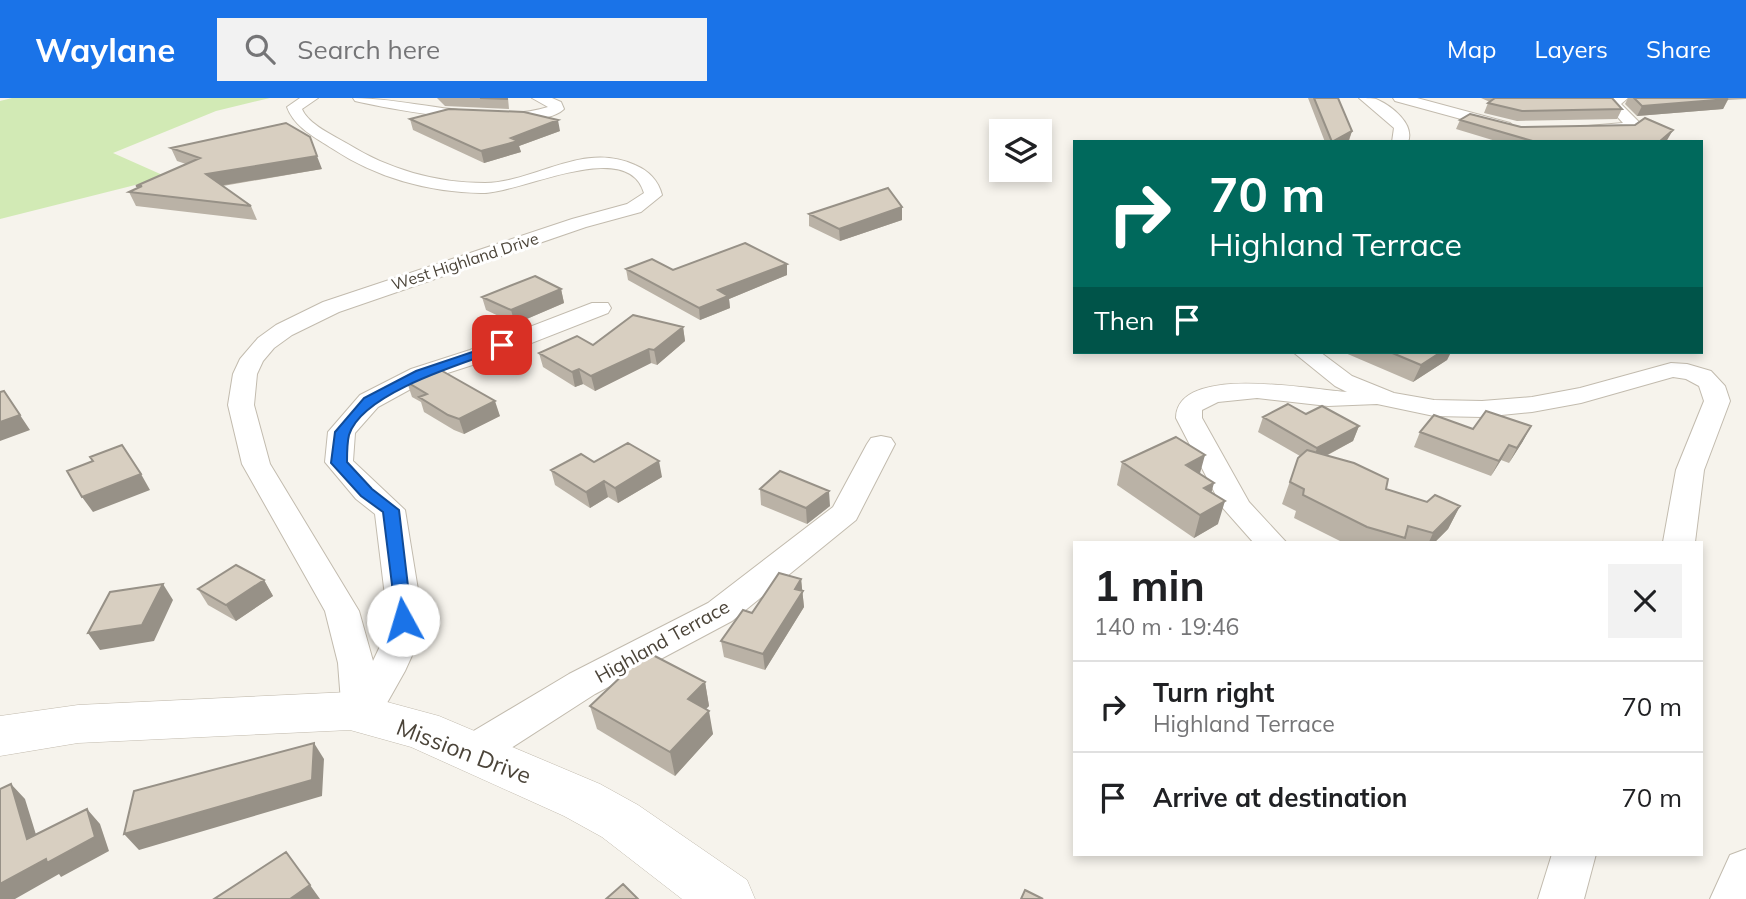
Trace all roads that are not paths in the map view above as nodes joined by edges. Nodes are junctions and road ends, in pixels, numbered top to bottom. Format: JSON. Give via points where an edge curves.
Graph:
{"nodes":[{"id":1,"x":311,"y":98,"type":"edge"},
{"id":2,"x":359,"y":98,"type":"edge"},
{"id":3,"x":539,"y":98,"type":"edge"},
{"id":4,"x":1366,"y":98,"type":"edge"},
{"id":5,"x":1400,"y":98,"type":"edge"},
{"id":6,"x":1621,"y":98,"type":"edge"},
{"id":7,"x":1517,"y":129,"type":"edge"},
{"id":8,"x":1571,"y":130,"type":"edge"},
{"id":9,"x":1401,"y":140,"type":"edge"},
{"id":10,"x":600,"y":308,"type":"dead end"},
{"id":11,"x":1308,"y":354,"type":"edge"},
{"id":12,"x":1382,"y":396,"type":"junction"},
{"id":13,"x":881,"y":444,"type":"dead end"},
{"id":14,"x":1269,"y":541,"type":"edge"},
{"id":15,"x":1679,"y":541,"type":"edge"},
{"id":16,"x":361,"y":715,"type":"junction"},
{"id":17,"x":0,"y":736,"type":"edge"},
{"id":18,"x":474,"y":751,"type":"junction"},
{"id":19,"x":1573,"y":856,"type":"edge"},
{"id":20,"x":1746,"y":869,"type":"edge"},
{"id":21,"x":727,"y":899,"type":"edge"},
{"id":22,"x":1561,"y":899,"type":"edge"},
{"id":23,"x":1733,"y":899,"type":"edge"}],
"edges":[{"from":1,"to":16,"type":"street","name":"West Highland Drive","via":[[294,107],[298,117],[376,167],[394,173],[491,188],[577,165],[618,163],[642,175],[653,195],[634,208],[331,307],[284,330],[253,359],[245,374],[241,405],[256,464],[342,611],[356,663]]},
{"from":2,"to":3,"type":"street","via":[[508,116],[557,109]]},
{"from":4,"to":9,"type":"street","via":[[1402,126]]},
{"from":5,"to":7,"type":"street"},
{"from":6,"to":8,"type":"street","via":[[1612,103],[1633,124],[1630,127]]},
{"from":10,"to":16,"type":"street","via":[[420,374],[369,401],[342,432],[339,463],[390,510],[402,596],[401,640]]},
{"from":11,"to":12,"type":"street","via":[[1340,378]]},
{"from":12,"to":14,"type":"street","via":[[1357,401],[1249,390],[1206,395],[1189,406],[1189,418],[1237,507]]},
{"from":12,"to":15,"type":"street","via":[[1441,408],[1503,409],[1586,395],[1671,370],[1698,375],[1713,384],[1717,401],[1690,470]]},
{"from":13,"to":18,"type":"street","name":"Highland Terrace","via":[[845,513],[720,612],[582,684]]},
{"from":16,"to":17,"type":"street","name":"Mission Drive","via":[[350,710],[78,724]]},
{"from":16,"to":18,"type":"street","name":"Mission Drive","via":[[422,730]]},
{"from":18,"to":21,"type":"street","name":"Mission Drive","via":[[620,821]]},
{"from":19,"to":22,"type":"street"},
{"from":20,"to":23,"type":"street"}]}
